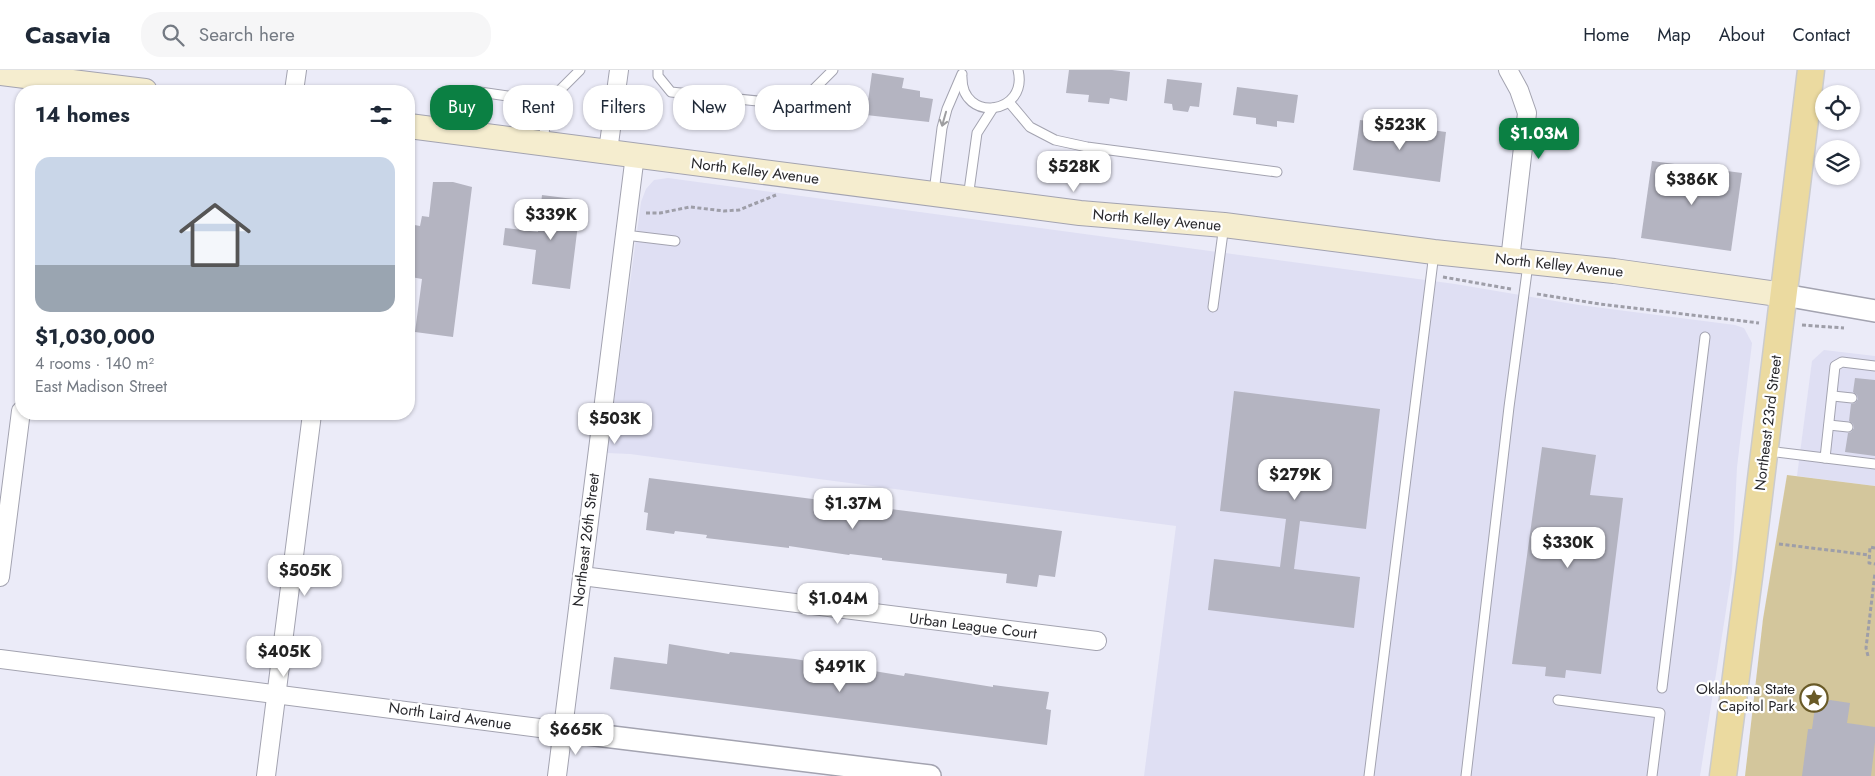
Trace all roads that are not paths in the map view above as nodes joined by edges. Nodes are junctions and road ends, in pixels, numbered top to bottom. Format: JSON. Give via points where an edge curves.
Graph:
{"nodes":[{"id":1,"x":297,"y":70,"type":"edge"},
{"id":2,"x":580,"y":70,"type":"edge"},
{"id":3,"x":619,"y":70,"type":"edge"},
{"id":4,"x":658,"y":70,"type":"edge"},
{"id":5,"x":833,"y":70,"type":"edge"},
{"id":6,"x":1018,"y":70,"type":"edge"},
{"id":7,"x":1508,"y":70,"type":"edge"},
{"id":8,"x":1811,"y":70,"type":"edge"},
{"id":9,"x":962,"y":72,"type":"edge"},
{"id":10,"x":0,"y":73,"type":"edge"},
{"id":11,"x":58,"y":85,"type":"edge"},
{"id":12,"x":295,"y":85,"type":"edge"},
{"id":13,"x":565,"y":85,"type":"edge"},
{"id":14,"x":503,"y":95,"type":"edge"},
{"id":15,"x":1008,"y":102,"type":"junction"},
{"id":16,"x":993,"y":108,"type":"junction"},
{"id":17,"x":415,"y":127,"type":"edge"},
{"id":18,"x":545,"y":130,"type":"edge"},
{"id":19,"x":474,"y":134,"type":"junction"},
{"id":20,"x":543,"y":143,"type":"junction"},
{"id":21,"x":608,"y":152,"type":"junction"},
{"id":22,"x":635,"y":155,"type":"junction"},
{"id":23,"x":1277,"y":172,"type":"dead end"},
{"id":24,"x":934,"y":194,"type":"junction"},
{"id":25,"x":968,"y":199,"type":"junction"},
{"id":26,"x":1224,"y":226,"type":"junction"},
{"id":27,"x":625,"y":235,"type":"junction"},
{"id":28,"x":675,"y":241,"type":"dead end"},
{"id":29,"x":1434,"y":252,"type":"junction"},
{"id":30,"x":1519,"y":260,"type":"junction"},
{"id":31,"x":1784,"y":295,"type":"junction"},
{"id":32,"x":1213,"y":307,"type":"dead end"},
{"id":33,"x":1875,"y":311,"type":"edge"},
{"id":34,"x":1706,"y":337,"type":"dead end"},
{"id":35,"x":1875,"y":366,"type":"edge"},
{"id":36,"x":1833,"y":396,"type":"junction"},
{"id":37,"x":1852,"y":398,"type":"dead end"},
{"id":38,"x":20,"y":420,"type":"edge"},
{"id":39,"x":311,"y":420,"type":"edge"},
{"id":40,"x":1829,"y":425,"type":"junction"},
{"id":41,"x":1848,"y":427,"type":"dead end"},
{"id":42,"x":1765,"y":451,"type":"junction"},
{"id":43,"x":1825,"y":458,"type":"junction"},
{"id":44,"x":1875,"y":464,"type":"edge"},
{"id":45,"x":582,"y":576,"type":"junction"},
{"id":46,"x":0,"y":577,"type":"edge"},
{"id":47,"x":1098,"y":641,"type":"dead end"},
{"id":48,"x":0,"y":659,"type":"edge"},
{"id":49,"x":1662,"y":688,"type":"dead end"},
{"id":50,"x":276,"y":694,"type":"junction"},
{"id":51,"x":1558,"y":700,"type":"dead end"},
{"id":52,"x":563,"y":731,"type":"junction"},
{"id":53,"x":853,"y":771,"type":"edge"},
{"id":54,"x":266,"y":776,"type":"edge"},
{"id":55,"x":557,"y":776,"type":"edge"},
{"id":56,"x":930,"y":776,"type":"edge"},
{"id":57,"x":1370,"y":776,"type":"edge"},
{"id":58,"x":1466,"y":776,"type":"edge"},
{"id":59,"x":1652,"y":776,"type":"edge"},
{"id":60,"x":1723,"y":776,"type":"edge"}],
"edges":[{"from":1,"to":12,"type":"street"},
{"from":2,"to":13,"type":"lane"},
{"from":3,"to":21,"type":"street"},
{"from":4,"to":5,"type":"lane","via":[[658,76],[671,92],[777,103],[811,92]]},
{"from":6,"to":15,"type":"lane","via":[[1018,86]]},
{"from":7,"to":30,"type":"street","via":[[1528,113]]},
{"from":8,"to":31,"type":"main road","name":"Northeast 23rd Street"},
{"from":9,"to":16,"type":"lane","via":[[964,91],[969,99],[976,105]]},
{"from":9,"to":24,"type":"lane","one_way":true,"via":[[942,128]]},
{"from":10,"to":11,"type":"main road"},
{"from":14,"to":19,"type":"lane","via":[[480,92]]},
{"from":15,"to":16,"type":"lane"},
{"from":15,"to":23,"type":"lane","via":[[1030,127],[1055,140]]},
{"from":16,"to":25,"type":"lane","via":[[978,133]]},
{"from":17,"to":19,"type":"main road","name":"North Kelley Avenue"},
{"from":18,"to":20,"type":"lane"},
{"from":19,"to":20,"type":"main road","name":"North Kelley Avenue"},
{"from":20,"to":21,"type":"main road","name":"North Kelley Avenue"},
{"from":21,"to":22,"type":"main road","name":"North Kelley Avenue"},
{"from":22,"to":24,"type":"main road","name":"North Kelley Avenue"},
{"from":22,"to":27,"type":"street","name":"Northeast 26th Street"},
{"from":24,"to":25,"type":"main road","name":"North Kelley Avenue"},
{"from":25,"to":26,"type":"main road","name":"North Kelley Avenue"},
{"from":26,"to":29,"type":"main road","name":"North Kelley Avenue"},
{"from":26,"to":32,"type":"lane"},
{"from":27,"to":28,"type":"lane"},
{"from":27,"to":45,"type":"street","name":"Northeast 26th Street"},
{"from":29,"to":30,"type":"main road","name":"North Kelley Avenue"},
{"from":29,"to":57,"type":"lane"},
{"from":30,"to":31,"type":"main road","name":"North Kelley Avenue"},
{"from":30,"to":58,"type":"lane","via":[[1524,292]]},
{"from":31,"to":33,"type":"street","name":"North Kelley Avenue"},
{"from":31,"to":42,"type":"main road","name":"Northeast 23rd Street"},
{"from":34,"to":49,"type":"lane"},
{"from":35,"to":36,"type":"lane","via":[[1842,362],[1835,366]]},
{"from":36,"to":37,"type":"lane"},
{"from":36,"to":40,"type":"lane"},
{"from":38,"to":46,"type":"street"},
{"from":39,"to":50,"type":"street"},
{"from":40,"to":41,"type":"lane"},
{"from":40,"to":43,"type":"lane"},
{"from":42,"to":43,"type":"lane"},
{"from":42,"to":60,"type":"main road","name":"Northeast 23rd Street"},
{"from":43,"to":44,"type":"lane"},
{"from":45,"to":47,"type":"street","name":"Urban League Court"},
{"from":45,"to":52,"type":"street","name":"Northeast 26th Street"},
{"from":48,"to":50,"type":"street","name":"North Laird Avenue"},
{"from":50,"to":52,"type":"street","name":"North Laird Avenue"},
{"from":50,"to":54,"type":"street"},
{"from":51,"to":59,"type":"lane","via":[[1660,714]]},
{"from":52,"to":53,"type":"street","name":"North Laird Avenue"},
{"from":52,"to":55,"type":"street","name":"Northeast 26th Street"},
{"from":53,"to":56,"type":"street","name":"North Laird Avenue"}]}
